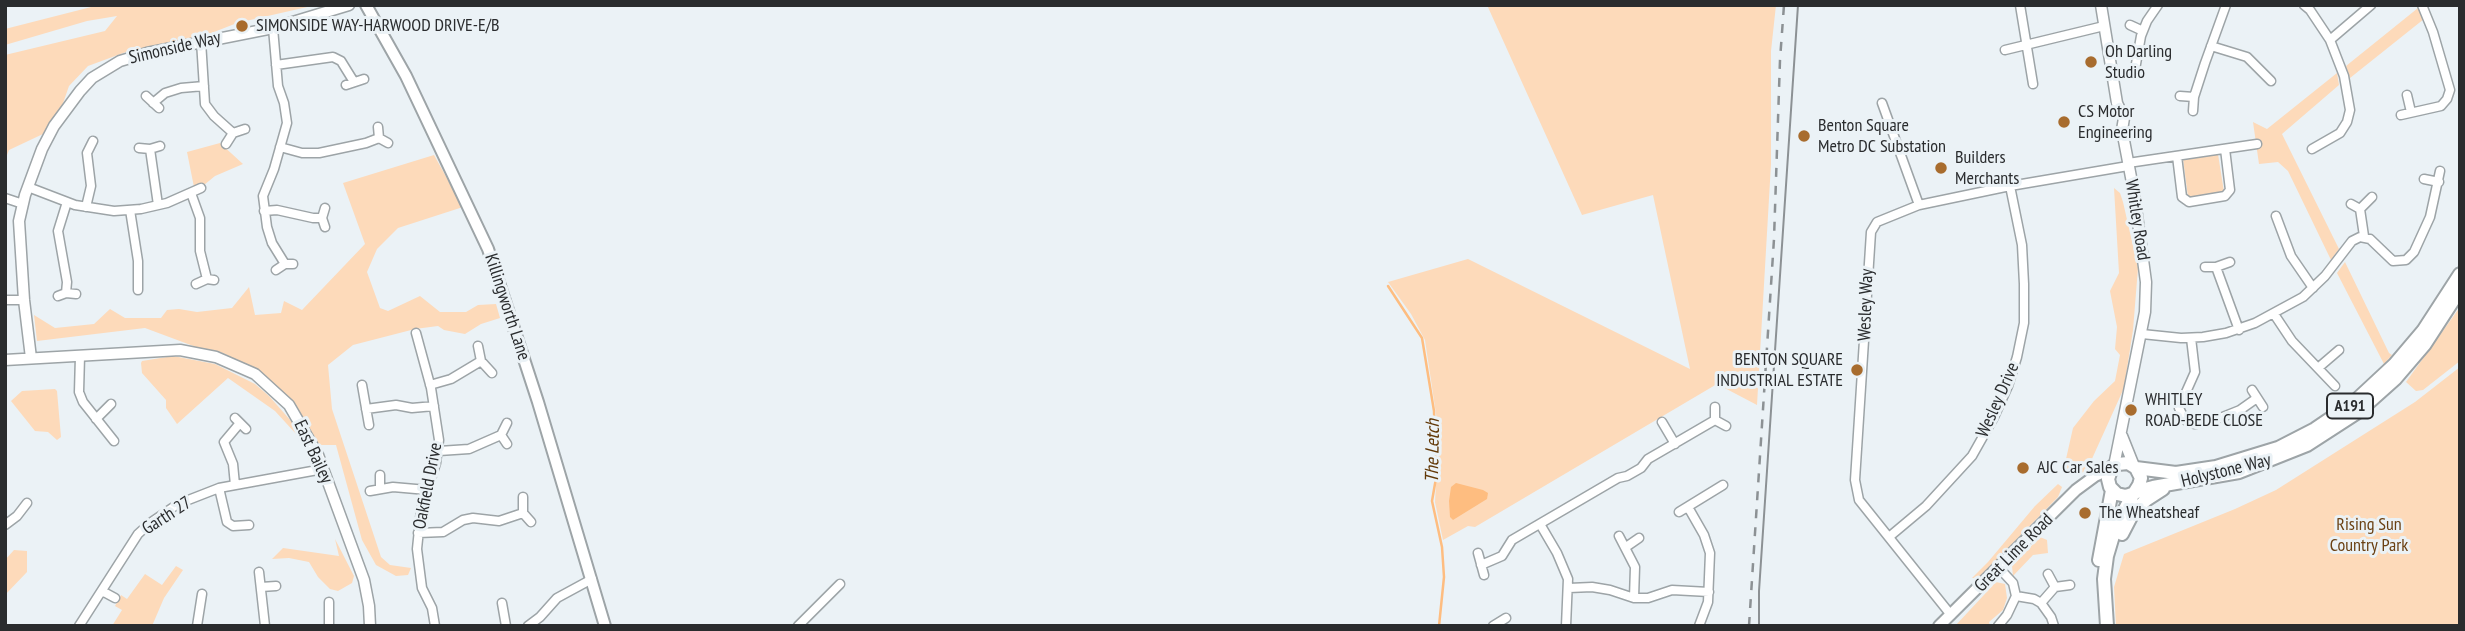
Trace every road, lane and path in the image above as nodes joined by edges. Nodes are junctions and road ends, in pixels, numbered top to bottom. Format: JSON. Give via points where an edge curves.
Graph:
{"nodes":[{"id":1,"x":349,"y":5,"type":"edge"},
{"id":2,"x":366,"y":5,"type":"edge"},
{"id":3,"x":2020,"y":5,"type":"edge"},
{"id":4,"x":2101,"y":5,"type":"edge"},
{"id":5,"x":2158,"y":5,"type":"edge"},
{"id":6,"x":2226,"y":5,"type":"edge"},
{"id":7,"x":2304,"y":5,"type":"edge"},
{"id":8,"x":2371,"y":5,"type":"edge"},
{"id":9,"x":2422,"y":5,"type":"edge"},
{"id":10,"x":2130,"y":25,"type":"dead end"},
{"id":11,"x":2104,"y":26,"type":"junction"},
{"id":12,"x":273,"y":27,"type":"junction"},
{"id":13,"x":2143,"y":31,"type":"junction"},
{"id":14,"x":2330,"y":40,"type":"junction"},
{"id":15,"x":201,"y":41,"type":"junction"},
{"id":16,"x":2025,"y":46,"type":"junction"},
{"id":17,"x":2211,"y":46,"type":"junction"},
{"id":18,"x":2005,"y":50,"type":"dead end"},
{"id":19,"x":276,"y":65,"type":"junction"},
{"id":20,"x":2134,"y":75,"type":"dead end"},
{"id":21,"x":364,"y":79,"type":"dead end"},
{"id":22,"x":2271,"y":81,"type":"dead end"},
{"id":23,"x":2032,"y":84,"type":"dead end"},
{"id":24,"x":204,"y":86,"type":"junction"},
{"id":25,"x":2407,"y":95,"type":"dead end"},
{"id":26,"x":146,"y":96,"type":"dead end"},
{"id":27,"x":2180,"y":96,"type":"dead end"},
{"id":28,"x":2194,"y":97,"type":"junction"},
{"id":29,"x":1882,"y":103,"type":"dead end"},
{"id":30,"x":2193,"y":111,"type":"dead end"},
{"id":31,"x":2411,"y":112,"type":"junction"},
{"id":32,"x":2401,"y":115,"type":"dead end"},
{"id":33,"x":378,"y":127,"type":"dead end"},
{"id":34,"x":245,"y":129,"type":"dead end"},
{"id":35,"x":233,"y":133,"type":"junction"},
{"id":36,"x":379,"y":138,"type":"junction"},
{"id":37,"x":93,"y":141,"type":"dead end"},
{"id":38,"x":388,"y":143,"type":"dead end"},
{"id":39,"x":226,"y":144,"type":"dead end"},
{"id":40,"x":2256,"y":145,"type":"dead end"},
{"id":41,"x":160,"y":146,"type":"dead end"},
{"id":42,"x":280,"y":147,"type":"junction"},
{"id":43,"x":139,"y":148,"type":"dead end"},
{"id":44,"x":150,"y":149,"type":"junction"},
{"id":45,"x":2225,"y":149,"type":"junction"},
{"id":46,"x":77,"y":152,"type":"dead end"},
{"id":47,"x":87,"y":153,"type":"junction"},
{"id":48,"x":2177,"y":156,"type":"junction"},
{"id":49,"x":2326,"y":156,"type":"dead end"},
{"id":50,"x":2128,"y":164,"type":"junction"},
{"id":51,"x":2440,"y":171,"type":"dead end"},
{"id":52,"x":2424,"y":179,"type":"dead end"},
{"id":53,"x":2439,"y":181,"type":"junction"},
{"id":54,"x":2010,"y":186,"type":"junction"},
{"id":55,"x":28,"y":187,"type":"junction"},
{"id":56,"x":201,"y":188,"type":"dead end"},
{"id":57,"x":191,"y":193,"type":"junction"},
{"id":58,"x":2372,"y":197,"type":"dead end"},
{"id":59,"x":5,"y":198,"type":"edge"},
{"id":60,"x":67,"y":202,"type":"junction"},
{"id":61,"x":23,"y":204,"type":"junction"},
{"id":62,"x":2351,"y":204,"type":"dead end"},
{"id":63,"x":158,"y":205,"type":"junction"},
{"id":64,"x":1919,"y":205,"type":"junction"},
{"id":65,"x":86,"y":207,"type":"junction"},
{"id":66,"x":325,"y":208,"type":"dead end"},
{"id":67,"x":2360,"y":209,"type":"junction"},
{"id":68,"x":130,"y":210,"type":"junction"},
{"id":69,"x":264,"y":211,"type":"junction"},
{"id":70,"x":2276,"y":216,"type":"dead end"},
{"id":71,"x":2281,"y":228,"type":"junction"},
{"id":72,"x":2270,"y":232,"type":"dead end"},
{"id":73,"x":2364,"y":236,"type":"junction"},
{"id":74,"x":2230,"y":262,"type":"dead end"},
{"id":75,"x":2205,"y":267,"type":"dead end"},
{"id":76,"x":2216,"y":267,"type":"junction"},
{"id":77,"x":276,"y":270,"type":"dead end"},
{"id":78,"x":2460,"y":274,"type":"edge"},
{"id":79,"x":127,"y":277,"type":"dead end"},
{"id":80,"x":138,"y":278,"type":"junction"},
{"id":81,"x":196,"y":284,"type":"dead end"},
{"id":82,"x":2313,"y":288,"type":"junction"},
{"id":83,"x":138,"y":290,"type":"dead end"},
{"id":84,"x":2460,"y":290,"type":"edge"},
{"id":85,"x":76,"y":294,"type":"dead end"},
{"id":86,"x":5,"y":300,"type":"edge"},
{"id":87,"x":24,"y":300,"type":"junction"},
{"id":88,"x":2274,"y":314,"type":"junction"},
{"id":89,"x":2239,"y":330,"type":"junction"},
{"id":90,"x":416,"y":333,"type":"dead end"},
{"id":91,"x":2141,"y":334,"type":"junction"},
{"id":92,"x":2192,"y":338,"type":"junction"},
{"id":93,"x":419,"y":344,"type":"junction"},
{"id":94,"x":478,"y":346,"type":"dead end"},
{"id":95,"x":409,"y":347,"type":"dead end"},
{"id":96,"x":2339,"y":349,"type":"dead end"},
{"id":97,"x":80,"y":356,"type":"junction"},
{"id":98,"x":31,"y":358,"type":"junction"},
{"id":99,"x":5,"y":360,"type":"edge"},
{"id":100,"x":481,"y":361,"type":"junction"},
{"id":101,"x":2318,"y":368,"type":"junction"},
{"id":102,"x":492,"y":373,"type":"dead end"},
{"id":103,"x":362,"y":385,"type":"dead end"},
{"id":104,"x":430,"y":385,"type":"junction"},
{"id":105,"x":2334,"y":386,"type":"dead end"},
{"id":106,"x":2252,"y":390,"type":"dead end"},
{"id":107,"x":2257,"y":398,"type":"junction"},
{"id":108,"x":111,"y":404,"type":"dead end"},
{"id":109,"x":434,"y":407,"type":"junction"},
{"id":110,"x":1715,"y":407,"type":"dead end"},
{"id":111,"x":2263,"y":407,"type":"dead end"},
{"id":112,"x":366,"y":409,"type":"junction"},
{"id":113,"x":96,"y":419,"type":"junction"},
{"id":114,"x":1716,"y":420,"type":"junction"},
{"id":115,"x":1662,"y":422,"type":"dead end"},
{"id":116,"x":507,"y":423,"type":"dead end"},
{"id":117,"x":240,"y":424,"type":"dead end"},
{"id":118,"x":369,"y":425,"type":"dead end"},
{"id":119,"x":1726,"y":426,"type":"dead end"},
{"id":120,"x":501,"y":435,"type":"junction"},
{"id":121,"x":2122,"y":436,"type":"junction"},
{"id":122,"x":114,"y":441,"type":"dead end"},
{"id":123,"x":508,"y":444,"type":"dead end"},
{"id":124,"x":1675,"y":444,"type":"junction"},
{"id":125,"x":439,"y":451,"type":"junction"},
{"id":126,"x":2112,"y":467,"type":"junction"},
{"id":127,"x":2135,"y":467,"type":"junction"},
{"id":128,"x":323,"y":468,"type":"junction"},
{"id":129,"x":380,"y":475,"type":"dead end"},
{"id":130,"x":2089,"y":480,"type":"junction"},
{"id":131,"x":2173,"y":484,"type":"junction"},
{"id":132,"x":235,"y":485,"type":"junction"},
{"id":133,"x":1723,"y":485,"type":"dead end"},
{"id":134,"x":219,"y":488,"type":"junction"},
{"id":135,"x":380,"y":488,"type":"junction"},
{"id":136,"x":2111,"y":489,"type":"junction"},
{"id":137,"x":427,"y":490,"type":"junction"},
{"id":138,"x":370,"y":491,"type":"dead end"},
{"id":139,"x":1713,"y":491,"type":"junction"},
{"id":140,"x":2134,"y":493,"type":"junction"},
{"id":141,"x":523,"y":497,"type":"dead end"},
{"id":142,"x":1720,"y":502,"type":"dead end"},
{"id":143,"x":27,"y":503,"type":"dead end"},
{"id":144,"x":1688,"y":507,"type":"junction"},
{"id":145,"x":1679,"y":512,"type":"dead end"},
{"id":146,"x":523,"y":513,"type":"junction"},
{"id":147,"x":531,"y":522,"type":"dead end"},
{"id":148,"x":1540,"y":524,"type":"junction"},
{"id":149,"x":5,"y":525,"type":"edge"},
{"id":150,"x":249,"y":525,"type":"dead end"},
{"id":151,"x":418,"y":533,"type":"junction"},
{"id":152,"x":1619,"y":536,"type":"dead end"},
{"id":153,"x":1889,"y":537,"type":"junction"},
{"id":154,"x":1639,"y":538,"type":"dead end"},
{"id":155,"x":1626,"y":547,"type":"junction"},
{"id":156,"x":1478,"y":553,"type":"dead end"},
{"id":157,"x":1481,"y":565,"type":"junction"},
{"id":158,"x":1999,"y":568,"type":"junction"},
{"id":159,"x":259,"y":572,"type":"dead end"},
{"id":160,"x":2048,"y":574,"type":"dead end"},
{"id":161,"x":1484,"y":575,"type":"dead end"},
{"id":162,"x":592,"y":579,"type":"junction"},
{"id":163,"x":840,"y":584,"type":"dead end"},
{"id":164,"x":2070,"y":585,"type":"dead end"},
{"id":165,"x":276,"y":586,"type":"dead end"},
{"id":166,"x":261,"y":587,"type":"junction"},
{"id":167,"x":2055,"y":587,"type":"junction"},
{"id":168,"x":1569,"y":588,"type":"junction"},
{"id":169,"x":102,"y":591,"type":"junction"},
{"id":170,"x":1709,"y":592,"type":"junction"},
{"id":171,"x":201,"y":594,"type":"dead end"},
{"id":172,"x":2016,"y":596,"type":"junction"},
{"id":173,"x":115,"y":598,"type":"dead end"},
{"id":174,"x":1634,"y":598,"type":"junction"},
{"id":175,"x":329,"y":602,"type":"dead end"},
{"id":176,"x":2105,"y":602,"type":"junction"},
{"id":177,"x":502,"y":603,"type":"dead end"},
{"id":178,"x":2041,"y":603,"type":"junction"},
{"id":179,"x":1951,"y":615,"type":"junction"},
{"id":180,"x":1506,"y":618,"type":"dead end"},
{"id":181,"x":319,"y":620,"type":"dead end"},
{"id":182,"x":329,"y":623,"type":"edge"},
{"id":183,"x":799,"y":625,"type":"edge"},
{"id":184,"x":79,"y":626,"type":"edge"},
{"id":185,"x":197,"y":626,"type":"edge"},
{"id":186,"x":265,"y":626,"type":"edge"},
{"id":187,"x":370,"y":626,"type":"edge"},
{"id":188,"x":435,"y":626,"type":"edge"},
{"id":189,"x":506,"y":626,"type":"edge"},
{"id":190,"x":528,"y":626,"type":"edge"},
{"id":191,"x":605,"y":626,"type":"edge"},
{"id":192,"x":1493,"y":626,"type":"edge"},
{"id":193,"x":1566,"y":626,"type":"edge"},
{"id":194,"x":1699,"y":626,"type":"edge"},
{"id":195,"x":1939,"y":626,"type":"edge"},
{"id":196,"x":1998,"y":626,"type":"edge"},
{"id":197,"x":2054,"y":626,"type":"edge"},
{"id":198,"x":2107,"y":626,"type":"edge"}],
"edges":[{"from":1,"to":12,"type":"street","name":"Simonside Way"},
{"from":2,"to":162,"type":"main road","name":"Killingworth Lane","via":[[401,65],[488,249]]},
{"from":3,"to":16,"type":"street"},
{"from":4,"to":11,"type":"street","name":"Whitley Road"},
{"from":5,"to":13,"type":"street"},
{"from":6,"to":17,"type":"street"},
{"from":7,"to":14,"type":"street"},
{"from":8,"to":14,"type":"street"},
{"from":9,"to":31,"type":"street","via":[[2450,90],[2441,106]]},
{"from":10,"to":13,"type":"street"},
{"from":11,"to":16,"type":"street"},
{"from":11,"to":50,"type":"street","name":"Whitley Road","via":[[2117,103],[2124,118]]},
{"from":12,"to":15,"type":"street","name":"Simonside Way"},
{"from":12,"to":19,"type":"street"},
{"from":13,"to":20,"type":"street"},
{"from":14,"to":49,"type":"street","via":[[2341,64],[2350,110],[2340,133],[2316,147]]},
{"from":15,"to":24,"type":"street"},
{"from":15,"to":55,"type":"street","name":"Simonside Way","via":[[120,61],[92,78],[54,126]]},
{"from":16,"to":18,"type":"street"},
{"from":16,"to":23,"type":"street"},
{"from":17,"to":22,"type":"street","via":[[2246,57]]},
{"from":17,"to":28,"type":"street"},
{"from":19,"to":21,"type":"street","via":[[333,57],[341,61],[350,84]]},
{"from":19,"to":42,"type":"street","via":[[287,122]]},
{"from":24,"to":26,"type":"street","via":[[173,91],[156,105]]},
{"from":24,"to":35,"type":"street","via":[[209,110]]},
{"from":25,"to":31,"type":"street"},
{"from":27,"to":28,"type":"street"},
{"from":28,"to":30,"type":"street"},
{"from":29,"to":64,"type":"street"},
{"from":31,"to":32,"type":"street"},
{"from":33,"to":36,"type":"street"},
{"from":34,"to":35,"type":"street"},
{"from":35,"to":39,"type":"street"},
{"from":36,"to":38,"type":"street"},
{"from":36,"to":42,"type":"street","via":[[319,153]]},
{"from":37,"to":47,"type":"street"},
{"from":40,"to":45,"type":"street","name":"Wesley Way"},
{"from":41,"to":44,"type":"street"},
{"from":42,"to":69,"type":"street","via":[[263,196]]},
{"from":43,"to":44,"type":"street"},
{"from":44,"to":63,"type":"street"},
{"from":45,"to":48,"type":"street","name":"Wesley Way"},
{"from":45,"to":48,"type":"street","via":[[2230,190],[2225,196],[2189,202],[2182,197]]},
{"from":46,"to":47,"type":"street"},
{"from":47,"to":65,"type":"street","via":[[91,186]]},
{"from":48,"to":50,"type":"street","name":"Wesley Way"},
{"from":50,"to":54,"type":"street","name":"Wesley Way"},
{"from":50,"to":91,"type":"street","name":"Whitley Road","via":[[2146,282]]},
{"from":51,"to":53,"type":"street"},
{"from":52,"to":53,"type":"street"},
{"from":53,"to":73,"type":"street","via":[[2430,217],[2410,257],[2393,261]]},
{"from":54,"to":64,"type":"street","name":"Wesley Way"},
{"from":54,"to":153,"type":"street","name":"Wesley Drive","via":[[2022,245],[2024,323],[2008,386],[1972,456],[1926,506]]},
{"from":55,"to":60,"type":"street"},
{"from":55,"to":61,"type":"street","name":"Simonside Way"},
{"from":56,"to":57,"type":"street"},
{"from":57,"to":63,"type":"street"},
{"from":57,"to":81,"type":"street","via":[[200,218],[200,251],[211,280]]},
{"from":58,"to":67,"type":"street"},
{"from":59,"to":61,"type":"street"},
{"from":60,"to":65,"type":"street"},
{"from":60,"to":85,"type":"street","via":[[58,231],[67,282],[62,295]]},
{"from":61,"to":87,"type":"street","name":"Simonside Way","via":[[19,239]]},
{"from":62,"to":67,"type":"street"},
{"from":63,"to":68,"type":"street"},
{"from":64,"to":153,"type":"street","name":"Wesley Way","via":[[1877,222],[1871,232],[1868,261],[1855,480],[1859,500]]},
{"from":65,"to":68,"type":"street"},
{"from":66,"to":69,"type":"street","via":[[324,223],[277,210]]},
{"from":67,"to":73,"type":"street"},
{"from":68,"to":80,"type":"street"},
{"from":69,"to":77,"type":"street","via":[[272,243],[289,264]]},
{"from":70,"to":71,"type":"street"},
{"from":71,"to":72,"type":"street"},
{"from":71,"to":82,"type":"street","via":[[2296,265]]},
{"from":73,"to":82,"type":"street","via":[[2352,241]]},
{"from":74,"to":76,"type":"street"},
{"from":75,"to":76,"type":"street"},
{"from":76,"to":89,"type":"street"},
{"from":78,"to":127,"type":"main road","name":"Holystone Way","number":"A191","via":[[2396,365],[2315,429],[2278,447],[2216,467],[2176,473]]},
{"from":79,"to":80,"type":"street"},
{"from":80,"to":83,"type":"street"},
{"from":82,"to":88,"type":"street"},
{"from":84,"to":131,"type":"main road","name":"Holystone Way","number":"A191","via":[[2403,371],[2343,423],[2262,464]]},
{"from":86,"to":87,"type":"street"},
{"from":87,"to":98,"type":"street","name":"Simonside Way"},
{"from":88,"to":89,"type":"street"},
{"from":88,"to":101,"type":"street"},
{"from":89,"to":92,"type":"street"},
{"from":90,"to":93,"type":"street","name":"Oakfield Drive"},
{"from":91,"to":92,"type":"street"},
{"from":91,"to":121,"type":"street","name":"Whitley Road"},
{"from":92,"to":107,"type":"street","via":[[2194,372],[2179,408],[2185,420],[2210,422]]},
{"from":93,"to":95,"type":"street"},
{"from":93,"to":104,"type":"street","name":"Oakfield Drive"},
{"from":94,"to":100,"type":"street"},
{"from":96,"to":101,"type":"street"},
{"from":97,"to":98,"type":"street","name":"East Bailey"},
{"from":97,"to":113,"type":"street","via":[[79,392]]},
{"from":97,"to":128,"type":"street","name":"East Bailey","via":[[180,351],[236,364],[264,381],[289,405]]},
{"from":98,"to":99,"type":"street","name":"East Bailey"},
{"from":100,"to":102,"type":"street"},
{"from":100,"to":104,"type":"street","via":[[451,379]]},
{"from":101,"to":105,"type":"street"},
{"from":103,"to":112,"type":"street"},
{"from":104,"to":109,"type":"street","name":"Oakfield Drive"},
{"from":106,"to":107,"type":"street"},
{"from":107,"to":111,"type":"street"},
{"from":108,"to":113,"type":"street"},
{"from":109,"to":112,"type":"street"},
{"from":109,"to":125,"type":"street","name":"Oakfield Drive"},
{"from":110,"to":114,"type":"street"},
{"from":112,"to":118,"type":"street"},
{"from":113,"to":122,"type":"street"},
{"from":114,"to":119,"type":"street"},
{"from":114,"to":124,"type":"street"},
{"from":115,"to":124,"type":"street"},
{"from":116,"to":120,"type":"street"},
{"from":117,"to":132,"type":"street","via":[[224,442]]},
{"from":120,"to":123,"type":"street"},
{"from":120,"to":125,"type":"street","via":[[468,449]]},
{"from":121,"to":126,"type":"street","name":"Whitley Road"},
{"from":121,"to":127,"type":"street","name":"Whitley Road"},
{"from":124,"to":148,"type":"street"},
{"from":125,"to":137,"type":"street","name":"Oakfield Drive"},
{"from":126,"to":127,"type":"main road","number":"A191","via":[[2125,463]]},
{"from":126,"to":130,"type":"main road","name":"Great Lime Road"},
{"from":126,"to":136,"type":"main road"},
{"from":127,"to":140,"type":"main road","via":[[2141,478]]},
{"from":128,"to":132,"type":"street","name":"Garth 27"},
{"from":128,"to":187,"type":"street","name":"East Bailey","via":[[364,580]]},
{"from":129,"to":135,"type":"street"},
{"from":130,"to":136,"type":"main road","via":[[2099,480]]},
{"from":130,"to":158,"type":"main road","name":"Great Lime Road"},
{"from":131,"to":140,"type":"main road","name":"Holystone Way","number":"A191"},
{"from":131,"to":176,"type":"main road","via":[[2146,500],[2127,522],[2115,550]]},
{"from":132,"to":134,"type":"street","name":"Garth 27"},
{"from":133,"to":139,"type":"street"},
{"from":134,"to":150,"type":"street","via":[[227,522]]},
{"from":134,"to":169,"type":"street","name":"Garth 27","via":[[178,504],[150,523],[130,544]]},
{"from":135,"to":137,"type":"street"},
{"from":135,"to":138,"type":"street"},
{"from":136,"to":140,"type":"main road","number":"A191","via":[[2123,496]]},
{"from":136,"to":176,"type":"main road","via":[[2099,561]]},
{"from":137,"to":151,"type":"street","name":"Oakfield Drive"},
{"from":139,"to":142,"type":"street"},
{"from":139,"to":144,"type":"street"},
{"from":140,"to":176,"type":"main road","via":[[2107,556]]},
{"from":141,"to":146,"type":"street"},
{"from":143,"to":149,"type":"street"},
{"from":144,"to":145,"type":"street"},
{"from":144,"to":170,"type":"street","via":[[1709,547]]},
{"from":146,"to":147,"type":"street"},
{"from":146,"to":151,"type":"street","via":[[499,521],[473,518],[443,532]]},
{"from":148,"to":157,"type":"street","via":[[1512,540],[1502,556]]},
{"from":148,"to":168,"type":"street","via":[[1557,553]]},
{"from":151,"to":188,"type":"street","name":"Oakfield Drive","via":[[418,589],[432,608]]},
{"from":152,"to":155,"type":"street"},
{"from":153,"to":179,"type":"street","name":"Wesley Way"},
{"from":154,"to":155,"type":"street"},
{"from":155,"to":174,"type":"street","via":[[1634,567]]},
{"from":156,"to":157,"type":"street"},
{"from":157,"to":161,"type":"street"},
{"from":158,"to":172,"type":"street","via":[[2013,583]]},
{"from":158,"to":179,"type":"main road","name":"Great Lime Road"},
{"from":159,"to":166,"type":"street"},
{"from":160,"to":167,"type":"street"},
{"from":162,"to":190,"type":"street","via":[[557,598]]},
{"from":162,"to":191,"type":"main road","name":"Killingworth Lane"},
{"from":163,"to":183,"type":"street"},
{"from":164,"to":167,"type":"street"},
{"from":165,"to":166,"type":"street"},
{"from":166,"to":186,"type":"street"},
{"from":167,"to":178,"type":"street"},
{"from":168,"to":174,"type":"street","via":[[1592,587]]},
{"from":168,"to":193,"type":"street"},
{"from":169,"to":173,"type":"street"},
{"from":169,"to":184,"type":"street","name":"Garth 27"},
{"from":170,"to":174,"type":"street","via":[[1678,590]]},
{"from":170,"to":194,"type":"street"},
{"from":171,"to":185,"type":"street","via":[[193,614]]},
{"from":172,"to":178,"type":"street"},
{"from":172,"to":196,"type":"street"},
{"from":175,"to":182,"type":"street"},
{"from":176,"to":198,"type":"main road"},
{"from":177,"to":189,"type":"street"},
{"from":178,"to":197,"type":"street"},
{"from":179,"to":195,"type":"main road","name":"Great Lime Road"},
{"from":180,"to":192,"type":"street"},
{"from":181,"to":182,"type":"street"}]}
